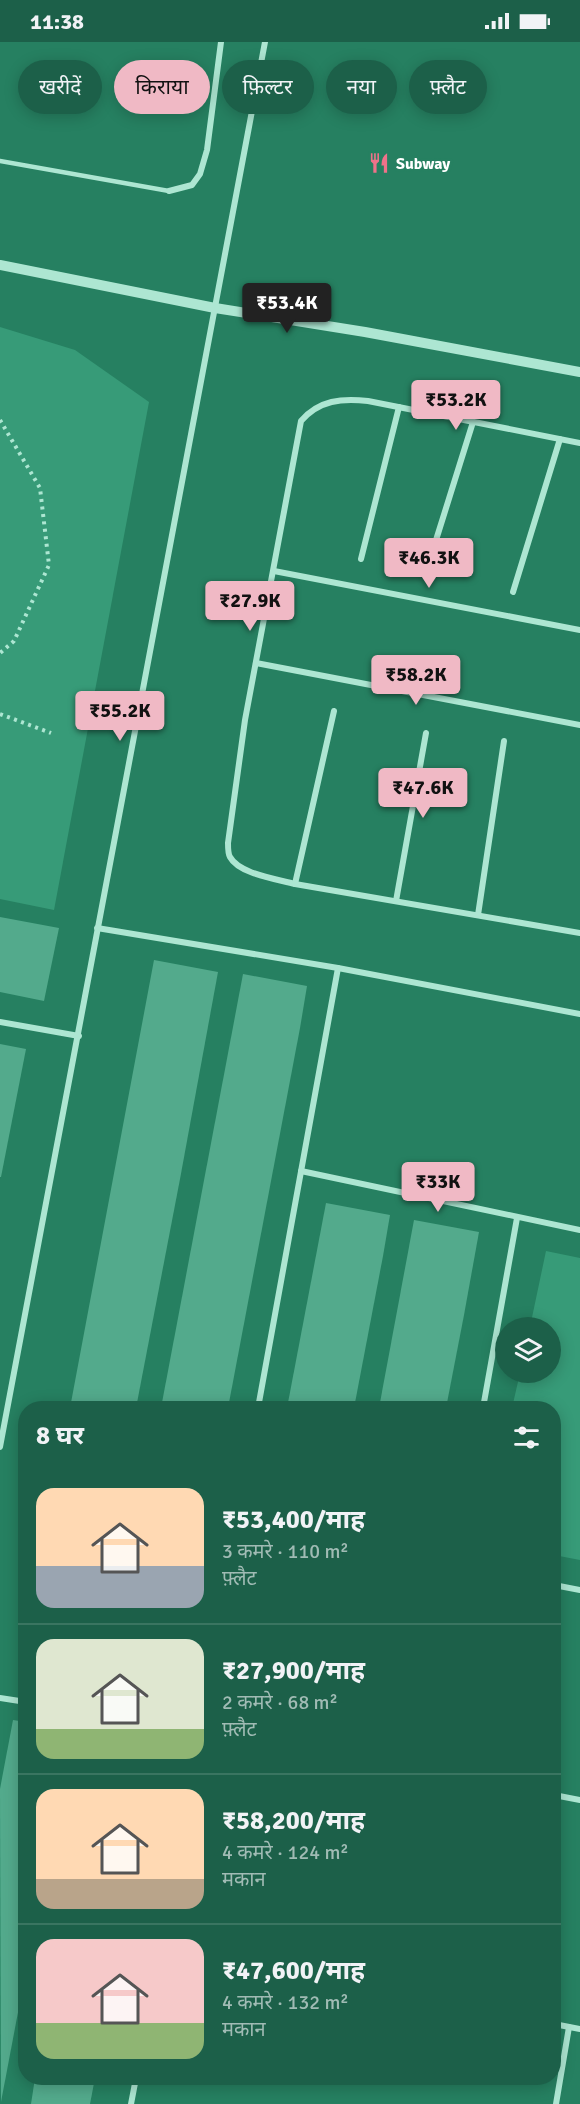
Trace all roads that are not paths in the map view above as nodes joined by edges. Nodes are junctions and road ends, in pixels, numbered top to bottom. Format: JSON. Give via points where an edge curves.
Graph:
{"nodes":[{"id":1,"x":220,"y":42,"type":"edge"},
{"id":2,"x":265,"y":42,"type":"edge"},
{"id":3,"x":0,"y":161,"type":"edge"},
{"id":4,"x":169,"y":191,"type":"joint"},
{"id":5,"x":0,"y":265,"type":"edge"},
{"id":6,"x":215,"y":308,"type":"junction"},
{"id":7,"x":580,"y":372,"type":"edge"},
{"id":8,"x":399,"y":407,"type":"junction"},
{"id":9,"x":473,"y":422,"type":"junction"},
{"id":10,"x":560,"y":439,"type":"junction"},
{"id":11,"x":580,"y":443,"type":"edge"},
{"id":12,"x":361,"y":559,"type":"dead end"},
{"id":13,"x":274,"y":571,"type":"junction"},
{"id":14,"x":426,"y":572,"type":"dead end"},
{"id":15,"x":513,"y":592,"type":"dead end"},
{"id":16,"x":580,"y":630,"type":"edge"},
{"id":17,"x":256,"y":663,"type":"junction"},
{"id":18,"x":334,"y":711,"type":"dead end"},
{"id":19,"x":580,"y":725,"type":"edge"},
{"id":20,"x":426,"y":733,"type":"dead end"},
{"id":21,"x":504,"y":741,"type":"dead end"},
{"id":22,"x":295,"y":884,"type":"junction"},
{"id":23,"x":396,"y":901,"type":"junction"},
{"id":24,"x":478,"y":915,"type":"junction"},
{"id":25,"x":97,"y":928,"type":"junction"},
{"id":26,"x":580,"y":933,"type":"edge"},
{"id":27,"x":338,"y":969,"type":"junction"},
{"id":28,"x":580,"y":1014,"type":"edge"},
{"id":29,"x":0,"y":1022,"type":"edge"},
{"id":30,"x":79,"y":1036,"type":"junction"},
{"id":31,"x":301,"y":1171,"type":"junction"},
{"id":32,"x":517,"y":1218,"type":"junction"},
{"id":33,"x":580,"y":1230,"type":"edge"},
{"id":34,"x":259,"y":1401,"type":"edge"},
{"id":35,"x":484,"y":1401,"type":"edge"},
{"id":36,"x":0,"y":1448,"type":"edge"},
{"id":37,"x":561,"y":1586,"type":"edge"},
{"id":38,"x":580,"y":1590,"type":"edge"},
{"id":39,"x":0,"y":1698,"type":"edge"},
{"id":40,"x":18,"y":1701,"type":"edge"},
{"id":41,"x":561,"y":1796,"type":"edge"},
{"id":42,"x":580,"y":1800,"type":"edge"},
{"id":43,"x":561,"y":2025,"type":"edge"},
{"id":44,"x":569,"y":2027,"type":"junction"},
{"id":45,"x":580,"y":2029,"type":"edge"},
{"id":46,"x":561,"y":2074,"type":"edge"},
{"id":47,"x":135,"y":2085,"type":"edge"},
{"id":48,"x":559,"y":2085,"type":"edge"},
{"id":49,"x":131,"y":2104,"type":"edge"},
{"id":50,"x":556,"y":2104,"type":"edge"}],
"edges":[{"from":1,"to":4,"type":"street","via":[[207,150],[200,174],[192,185]]},
{"from":2,"to":6,"type":"street"},
{"from":3,"to":4,"type":"lane"},
{"from":5,"to":6,"type":"street"},
{"from":6,"to":7,"type":"street"},
{"from":6,"to":25,"type":"street"},
{"from":8,"to":9,"type":"street"},
{"from":8,"to":12,"type":"street"},
{"from":8,"to":13,"type":"street","via":[[350,399],[310,411],[302,422]]},
{"from":9,"to":10,"type":"street"},
{"from":9,"to":14,"type":"street"},
{"from":10,"to":11,"type":"street"},
{"from":10,"to":15,"type":"street"},
{"from":13,"to":16,"type":"street"},
{"from":13,"to":17,"type":"street"},
{"from":17,"to":19,"type":"street"},
{"from":17,"to":22,"type":"street","via":[[229,856],[251,872]]},
{"from":18,"to":22,"type":"street"},
{"from":20,"to":23,"type":"street"},
{"from":21,"to":24,"type":"street"},
{"from":22,"to":23,"type":"street"},
{"from":23,"to":24,"type":"street"},
{"from":24,"to":26,"type":"street"},
{"from":25,"to":27,"type":"street"},
{"from":25,"to":30,"type":"street"},
{"from":27,"to":28,"type":"street"},
{"from":27,"to":31,"type":"street"},
{"from":29,"to":30,"type":"street"},
{"from":30,"to":36,"type":"street"},
{"from":31,"to":32,"type":"street"},
{"from":31,"to":34,"type":"street"},
{"from":32,"to":33,"type":"street"},
{"from":32,"to":35,"type":"street"},
{"from":37,"to":38,"type":"street"},
{"from":39,"to":40,"type":"street"},
{"from":41,"to":42,"type":"street"},
{"from":43,"to":44,"type":"street"},
{"from":44,"to":45,"type":"street"},
{"from":44,"to":46,"type":"street"},
{"from":47,"to":49,"type":"street"},
{"from":48,"to":50,"type":"street"}]}
